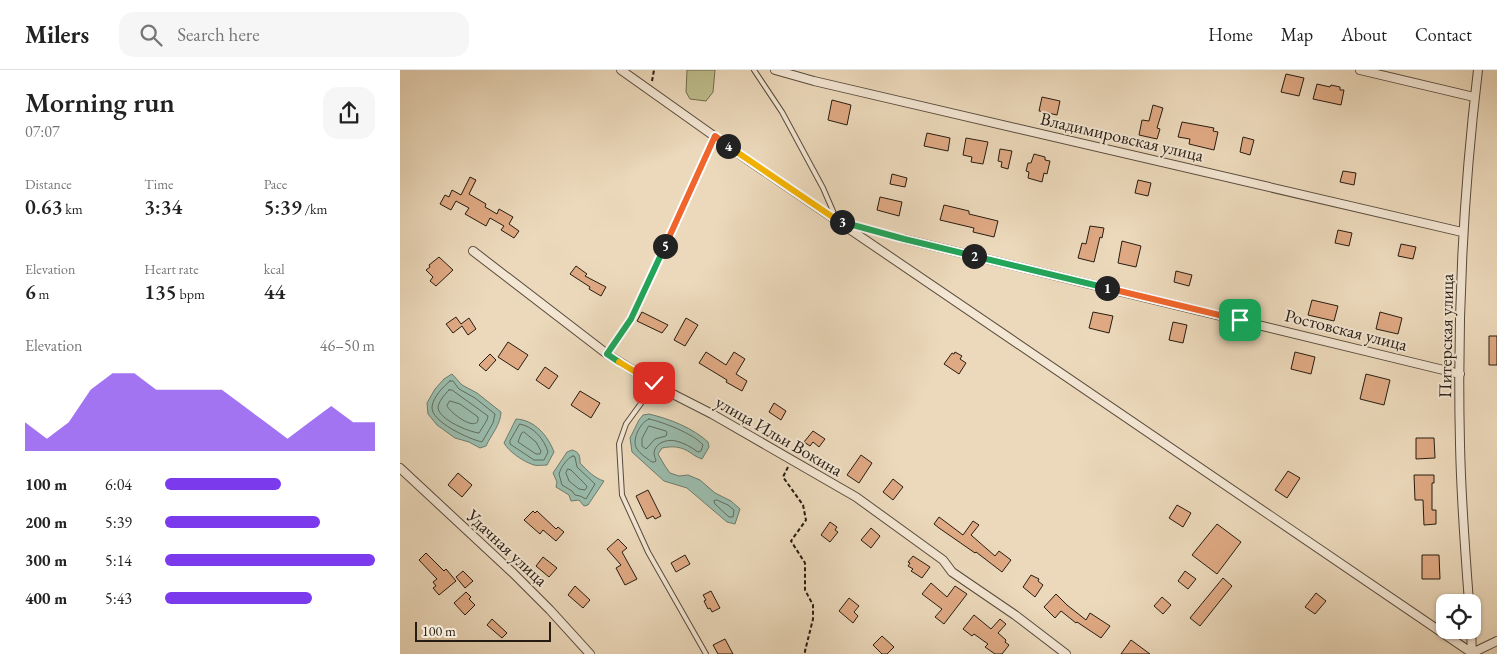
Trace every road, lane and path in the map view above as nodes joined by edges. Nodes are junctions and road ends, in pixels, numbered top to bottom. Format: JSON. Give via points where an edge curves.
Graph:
{"nodes":[{"id":1,"x":621,"y":70,"type":"edge"},
{"id":2,"x":654,"y":70,"type":"edge"},
{"id":3,"x":754,"y":70,"type":"edge"},
{"id":4,"x":775,"y":70,"type":"edge"},
{"id":5,"x":1360,"y":70,"type":"edge"},
{"id":6,"x":1478,"y":70,"type":"edge"},
{"id":7,"x":650,"y":91,"type":"junction"},
{"id":8,"x":1474,"y":97,"type":"junction"},
{"id":9,"x":715,"y":136,"type":"junction"},
{"id":10,"x":837,"y":220,"type":"junction"},
{"id":11,"x":1462,"y":232,"type":"junction"},
{"id":12,"x":904,"y":239,"type":"joint"},
{"id":13,"x":472,"y":251,"type":"dead end"},
{"id":14,"x":607,"y":354,"type":"junction"},
{"id":15,"x":1460,"y":374,"type":"junction"},
{"id":16,"x":661,"y":388,"type":"junction"},
{"id":17,"x":792,"y":461,"type":"junction"},
{"id":18,"x":400,"y":468,"type":"edge"},
{"id":19,"x":1469,"y":594,"type":"edge"},
{"id":20,"x":1471,"y":639,"type":"edge"},
{"id":21,"x":1497,"y":641,"type":"edge"},
{"id":22,"x":1472,"y":653,"type":"edge"},
{"id":23,"x":590,"y":654,"type":"edge"},
{"id":24,"x":706,"y":654,"type":"edge"},
{"id":25,"x":805,"y":654,"type":"edge"},
{"id":26,"x":1066,"y":654,"type":"edge"}],
"edges":[{"from":1,"to":7,"type":"street"},
{"from":2,"to":7,"type":"path"},
{"from":3,"to":10,"type":"lane","via":[[786,120]]},
{"from":4,"to":11,"type":"street","name":"Владимировская улица"},
{"from":5,"to":8,"type":"street"},
{"from":6,"to":8,"type":"street","name":"Питерская улица"},
{"from":7,"to":9,"type":"street"},
{"from":8,"to":11,"type":"street","name":"Питерская улица"},
{"from":9,"to":10,"type":"street"},
{"from":9,"to":14,"type":"path","via":[[631,319]]},
{"from":10,"to":12,"type":"lane"},
{"from":10,"to":22,"type":"street"},
{"from":11,"to":15,"type":"street","name":"Питерская улица"},
{"from":12,"to":15,"type":"street","name":"Ростовская улица"},
{"from":13,"to":14,"type":"street","name":"улица Ильи Вокина"},
{"from":14,"to":16,"type":"street","name":"улица Ильи Вокина"},
{"from":15,"to":19,"type":"street","name":"Питерская улица","via":[[1460,444]]},
{"from":16,"to":17,"type":"street","name":"улица Ильи Вокина"},
{"from":16,"to":24,"type":"lane","via":[[642,402],[626,424],[619,444],[622,495],[648,552]]},
{"from":17,"to":25,"type":"path","via":[[783,477],[804,506],[806,520],[791,541],[805,563],[805,590],[813,605]]},
{"from":17,"to":26,"type":"street","name":"улица Ильи Вокина","via":[[856,497],[942,560],[952,572]]},
{"from":18,"to":23,"type":"street","name":"Удачная улица","via":[[513,573]]},
{"from":20,"to":22,"type":"street"},
{"from":21,"to":22,"type":"street"}]}
